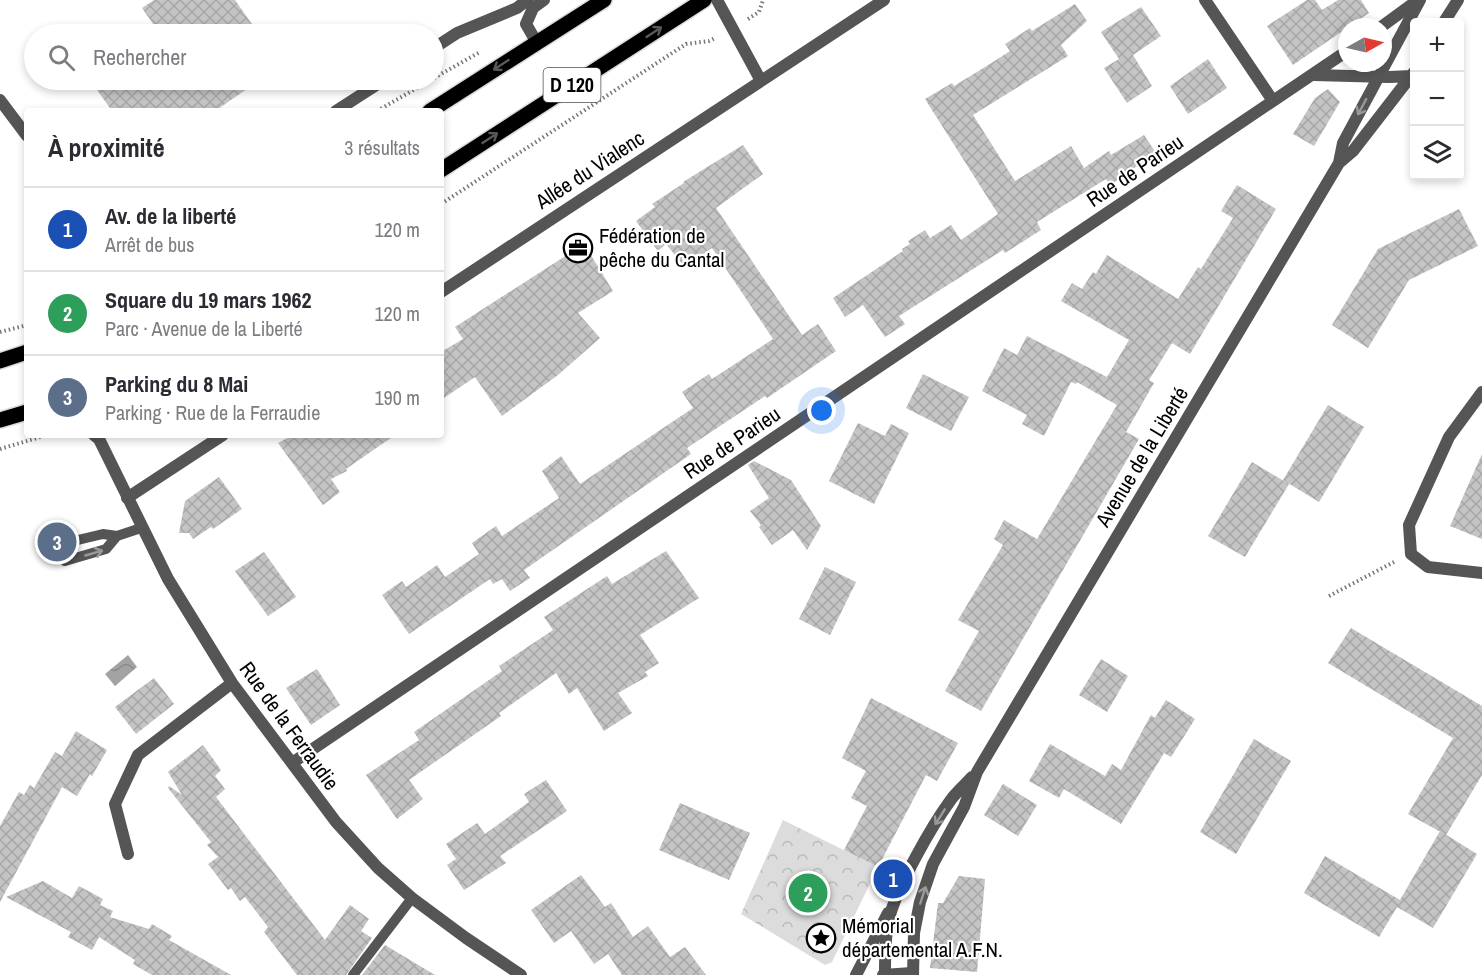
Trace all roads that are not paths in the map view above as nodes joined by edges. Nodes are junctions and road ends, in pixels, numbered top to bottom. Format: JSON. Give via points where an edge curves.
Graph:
{"nodes":[{"id":1,"x":527,"y":0,"type":"edge"},
{"id":2,"x":544,"y":0,"type":"edge"},
{"id":3,"x":604,"y":0,"type":"edge"},
{"id":4,"x":704,"y":0,"type":"edge"},
{"id":5,"x":717,"y":0,"type":"edge"},
{"id":6,"x":884,"y":0,"type":"edge"},
{"id":7,"x":1205,"y":0,"type":"edge"},
{"id":8,"x":1419,"y":0,"type":"edge"},
{"id":9,"x":1458,"y":0,"type":"edge"},
{"id":10,"x":1447,"y":18,"type":"edge"},
{"id":11,"x":1392,"y":19,"type":"edge"},
{"id":12,"x":444,"y":41,"type":"edge"},
{"id":13,"x":537,"y":43,"type":"junction"},
{"id":14,"x":1338,"y":58,"type":"edge"},
{"id":15,"x":1410,"y":73,"type":"edge"},
{"id":16,"x":1314,"y":75,"type":"junction"},
{"id":17,"x":1384,"y":76,"type":"junction"},
{"id":18,"x":1410,"y":77,"type":"edge"},
{"id":19,"x":761,"y":81,"type":"junction"},
{"id":20,"x":369,"y":90,"type":"edge"},
{"id":21,"x":0,"y":100,"type":"edge"},
{"id":22,"x":1273,"y":101,"type":"junction"},
{"id":23,"x":341,"y":108,"type":"edge"},
{"id":24,"x":435,"y":108,"type":"edge"},
{"id":25,"x":10,"y":115,"type":"junction"},
{"id":26,"x":24,"y":132,"type":"edge"},
{"id":27,"x":24,"y":141,"type":"edge"},
{"id":28,"x":1340,"y":163,"type":"junction"},
{"id":29,"x":444,"y":168,"type":"edge"},
{"id":30,"x":444,"y":290,"type":"edge"},
{"id":31,"x":24,"y":353,"type":"edge"},
{"id":32,"x":0,"y":361,"type":"edge"},
{"id":33,"x":1482,"y":392,"type":"edge"},
{"id":34,"x":24,"y":413,"type":"edge"},
{"id":35,"x":0,"y":420,"type":"edge"},
{"id":36,"x":98,"y":438,"type":"edge"},
{"id":37,"x":218,"y":438,"type":"edge"},
{"id":38,"x":127,"y":498,"type":"junction"},
{"id":39,"x":141,"y":528,"type":"junction"},
{"id":40,"x":117,"y":536,"type":"junction"},
{"id":41,"x":61,"y":544,"type":"dead end"},
{"id":42,"x":65,"y":561,"type":"dead end"},
{"id":43,"x":1482,"y":573,"type":"edge"},
{"id":44,"x":232,"y":683,"type":"junction"},
{"id":45,"x":292,"y":763,"type":"junction"},
{"id":46,"x":977,"y":772,"type":"junction"},
{"id":47,"x":128,"y":854,"type":"dead end"},
{"id":48,"x":905,"y":880,"type":"junction"},
{"id":49,"x":412,"y":898,"type":"junction"},
{"id":50,"x":912,"y":974,"type":"edge"},
{"id":51,"x":353,"y":975,"type":"edge"},
{"id":52,"x":521,"y":975,"type":"edge"},
{"id":53,"x":856,"y":975,"type":"edge"},
{"id":54,"x":884,"y":975,"type":"edge"}],
"edges":[{"from":1,"to":12,"type":"street"},
{"from":2,"to":13,"type":"street","via":[[533,8],[526,24]]},
{"from":3,"to":13,"type":"main road","number":"D 120"},
{"from":29,"to":4,"type":"main road","number":"D 120","one_way":true},
{"from":5,"to":19,"type":"street"},
{"from":6,"to":19,"type":"street","name":"Allée du Vialenc"},
{"from":7,"to":22,"type":"street"},
{"from":8,"to":11,"type":"street"},
{"from":8,"to":17,"type":"street","name":"Avenue de la Liberté"},
{"from":9,"to":10,"type":"street"},
{"from":13,"to":24,"type":"main road","number":"D 120","one_way":true},
{"from":14,"to":16,"type":"street","name":"Rue de Parieu"},
{"from":15,"to":17,"type":"street","name":"Avenue de la Liberté"},
{"from":16,"to":17,"type":"street"},
{"from":16,"to":22,"type":"street","name":"Rue de Parieu"},
{"from":17,"to":28,"type":"street","name":"Avenue de la Liberté","one_way":true,"via":[[1343,143]]},
{"from":18,"to":28,"type":"street","name":"Avenue de la Liberté","via":[[1353,152]]},
{"from":19,"to":30,"type":"street","name":"Allée du Vialenc"},
{"from":20,"to":23,"type":"street"},
{"from":21,"to":25,"type":"street"},
{"from":22,"to":45,"type":"street","name":"Rue de Parieu"},
{"from":25,"to":26,"type":"street"},
{"from":25,"to":27,"type":"street"},
{"from":28,"to":46,"type":"street","name":"Avenue de la Liberté"},
{"from":31,"to":32,"type":"main road"},
{"from":33,"to":43,"type":"street","via":[[1449,437],[1409,525],[1411,554],[1428,567]]},
{"from":34,"to":35,"type":"main road"},
{"from":36,"to":38,"type":"street","name":"Rue de la Ferraudie"},
{"from":37,"to":38,"type":"street"},
{"from":38,"to":39,"type":"street","name":"Rue de la Ferraudie"},
{"from":39,"to":40,"type":"lane"},
{"from":39,"to":44,"type":"street","name":"Rue de la Ferraudie"},
{"from":40,"to":41,"type":"lane","via":[[103,534]]},
{"from":42,"to":40,"type":"lane","one_way":true,"via":[[106,549]]},
{"from":44,"to":45,"type":"street","name":"Rue de la Ferraudie"},
{"from":44,"to":47,"type":"street","via":[[138,755],[116,804]]},
{"from":45,"to":49,"type":"street","name":"Rue de la Ferraudie","via":[[343,829]]},
{"from":46,"to":48,"type":"street","name":"Avenue de la Liberté","one_way":true,"via":[[951,799]]},
{"from":50,"to":46,"type":"street","name":"Avenue de la Liberté","one_way":true,"via":[[920,902],[933,864],[964,807]]},
{"from":48,"to":53,"type":"street","name":"Avenue de la Liberté"},
{"from":48,"to":54,"type":"street","name":"Avenue de la Liberté","via":[[890,915]]},
{"from":49,"to":51,"type":"lane"},
{"from":49,"to":52,"type":"street","name":"Rue de la Ferraudie"},
{"from":50,"to":54,"type":"street","name":"Avenue de la Liberté"}]}
